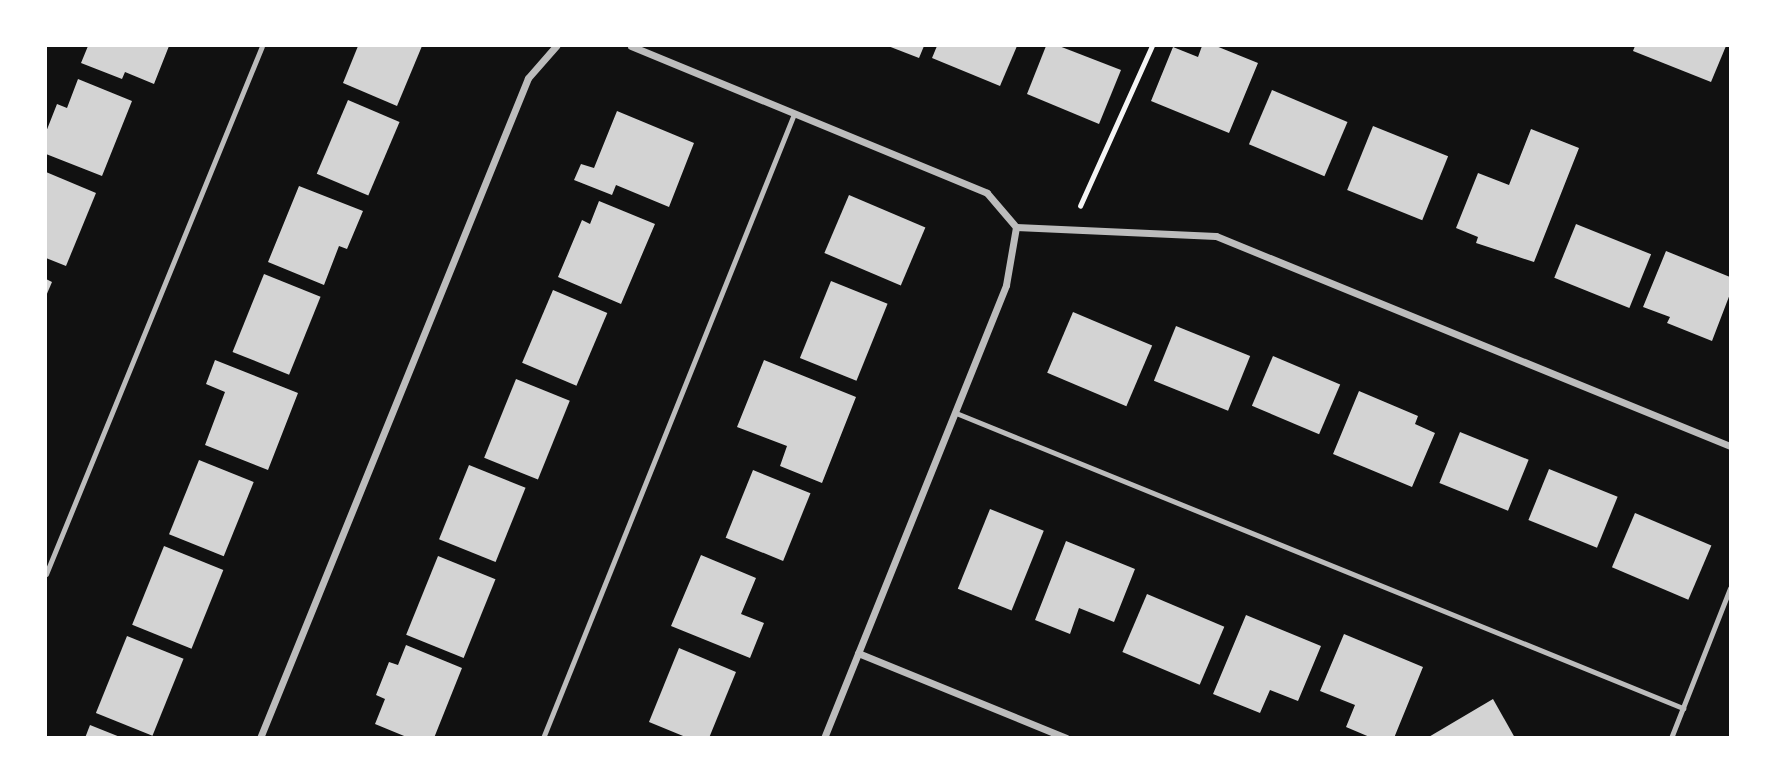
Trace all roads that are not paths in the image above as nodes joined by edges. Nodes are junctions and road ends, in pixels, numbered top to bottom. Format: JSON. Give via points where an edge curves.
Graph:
{"nodes":[{"id":1,"x":262,"y":46,"type":"edge"},
{"id":2,"x":556,"y":46,"type":"edge"},
{"id":3,"x":631,"y":46,"type":"edge"},
{"id":4,"x":793,"y":114,"type":"junction"},
{"id":5,"x":1016,"y":227,"type":"junction"},
{"id":6,"x":956,"y":413,"type":"junction"},
{"id":7,"x":1731,"y":446,"type":"edge"},
{"id":8,"x":46,"y":574,"type":"edge"},
{"id":9,"x":1731,"y":589,"type":"edge"},
{"id":10,"x":858,"y":653,"type":"junction"},
{"id":11,"x":1683,"y":708,"type":"junction"},
{"id":12,"x":260,"y":737,"type":"edge"},
{"id":13,"x":543,"y":737,"type":"edge"},
{"id":14,"x":824,"y":737,"type":"edge"},
{"id":15,"x":1066,"y":737,"type":"edge"},
{"id":16,"x":1671,"y":737,"type":"edge"}],
"edges":[{"from":1,"to":8,"type":"lane"},
{"from":2,"to":12,"type":"street","via":[[528,78]]},
{"from":3,"to":4,"type":"street"},
{"from":4,"to":5,"type":"street","via":[[987,193]]},
{"from":4,"to":13,"type":"lane"},
{"from":5,"to":6,"type":"street","via":[[1006,285]]},
{"from":5,"to":7,"type":"street","via":[[1216,236]]},
{"from":6,"to":10,"type":"street"},
{"from":6,"to":11,"type":"lane"},
{"from":9,"to":11,"type":"lane"},
{"from":10,"to":14,"type":"street"},
{"from":10,"to":15,"type":"street"},
{"from":11,"to":16,"type":"lane"}]}
